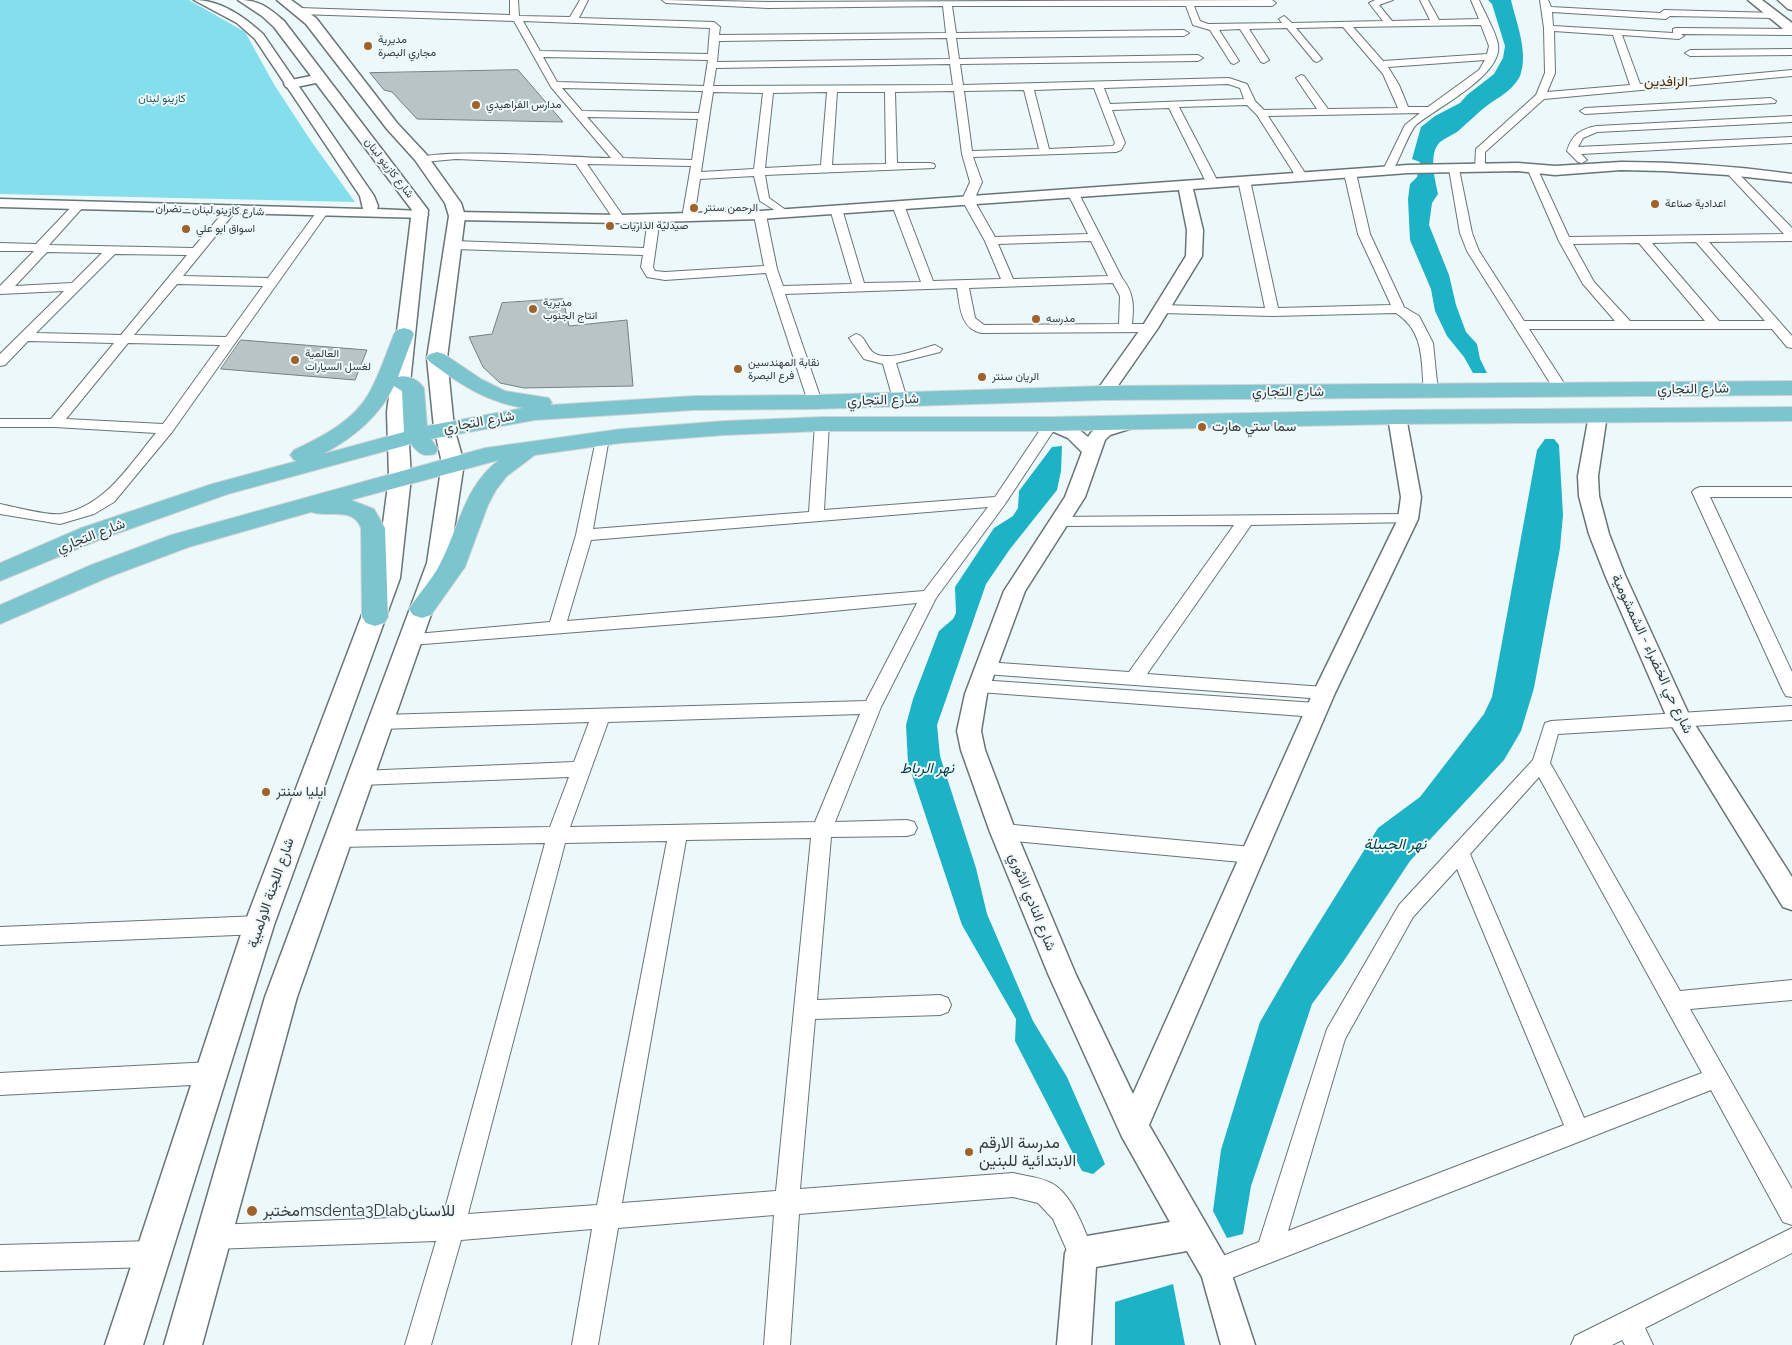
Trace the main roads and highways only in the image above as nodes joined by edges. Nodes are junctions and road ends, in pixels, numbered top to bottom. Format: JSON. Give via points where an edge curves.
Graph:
{"nodes":[{"id":1,"x":244,"y":0,"type":"edge"},
{"id":2,"x":283,"y":0,"type":"edge"},
{"id":3,"x":1754,"y":0,"type":"edge"},
{"id":4,"x":1784,"y":0,"type":"edge"},
{"id":5,"x":1792,"y":6,"type":"edge"},
{"id":6,"x":1792,"y":30,"type":"edge"},
{"id":7,"x":319,"y":78,"type":"junction"},
{"id":8,"x":291,"y":84,"type":"road end"},
{"id":9,"x":404,"y":334,"type":"junction"},
{"id":10,"x":437,"y":358,"type":"junction"},
{"id":11,"x":402,"y":382,"type":"joint"},
{"id":12,"x":1792,"y":388,"type":"edge"},
{"id":13,"x":694,"y":403,"type":"junction"},
{"id":14,"x":650,"y":405,"type":"junction"},
{"id":15,"x":1792,"y":414,"type":"edge"},
{"id":16,"x":530,"y":448,"type":"junction"},
{"id":17,"x":424,"y":450,"type":"junction"},
{"id":18,"x":220,"y":489,"type":"junction"},
{"id":19,"x":289,"y":510,"type":"junction"},
{"id":20,"x":180,"y":541,"type":"junction"},
{"id":21,"x":0,"y":573,"type":"edge"},
{"id":22,"x":422,"y":609,"type":"junction"},
{"id":23,"x":0,"y":615,"type":"edge"},
{"id":24,"x":375,"y":617,"type":"junction"},
{"id":25,"x":124,"y":1345,"type":"edge"},
{"id":26,"x":183,"y":1345,"type":"edge"}],
"edges":[{"from":1,"to":7,"type":"main road","name":"شارع كازينو لبنان","via":[[279,24]]},
{"from":2,"to":10,"type":"main road","via":[[315,27],[395,130],[423,159],[453,203],[457,216]]},
{"from":3,"to":6,"type":"main road"},
{"from":4,"to":5,"type":"main road"},
{"from":7,"to":8,"type":"main road"},
{"from":7,"to":9,"type":"main road","name":"شارع كازينو لبنان","via":[[417,205],[421,215]]},
{"from":9,"to":11,"type":"main road","name":"شارع كازينو لبنان"},
{"from":9,"to":18,"type":"main road","via":[[378,395],[355,423],[306,452]]},
{"from":10,"to":14,"type":"main road","via":[[493,395],[512,401]]},
{"from":10,"to":17,"type":"main road"},
{"from":11,"to":17,"type":"main road","via":[[412,388]]},
{"from":12,"to":13,"type":"main road","name":"شارع التجاري","via":[[1104,393]]},
{"from":13,"to":14,"type":"main road","name":"شارع التجاري"},
{"from":13,"to":17,"type":"main road","via":[[662,412],[502,431]]},
{"from":14,"to":17,"type":"main road","name":"شارع التجاري","via":[[535,413]]},
{"from":15,"to":16,"type":"main road","name":"شارع التجاري","via":[[822,424],[641,433]]},
{"from":16,"to":17,"type":"main road","name":"شارع التجاري"},
{"from":16,"to":22,"type":"main road","via":[[500,471],[486,487],[452,567]]},
{"from":17,"to":18,"type":"main road","name":"شارع التجاري"},
{"from":17,"to":19,"type":"main road","name":"شارع التجاري"},
{"from":17,"to":20,"type":"main road","via":[[247,507]]},
{"from":17,"to":22,"type":"main road","via":[[438,562]]},
{"from":17,"to":24,"type":"main road","name":"شارع اللجنة الاولمبية"},
{"from":18,"to":21,"type":"main road","name":"شارع التجاري","via":[[90,534]]},
{"from":19,"to":20,"type":"main road","name":"شارع التجاري"},
{"from":19,"to":24,"type":"main road","via":[[346,506],[370,518]]},
{"from":20,"to":23,"type":"main road","name":"شارع التجاري","via":[[100,571]]},
{"from":22,"to":26,"type":"main road","via":[[281,998]]},
{"from":24,"to":25,"type":"main road","name":"شارع اللجنة الاولمبية","via":[[259,925]]}]}
